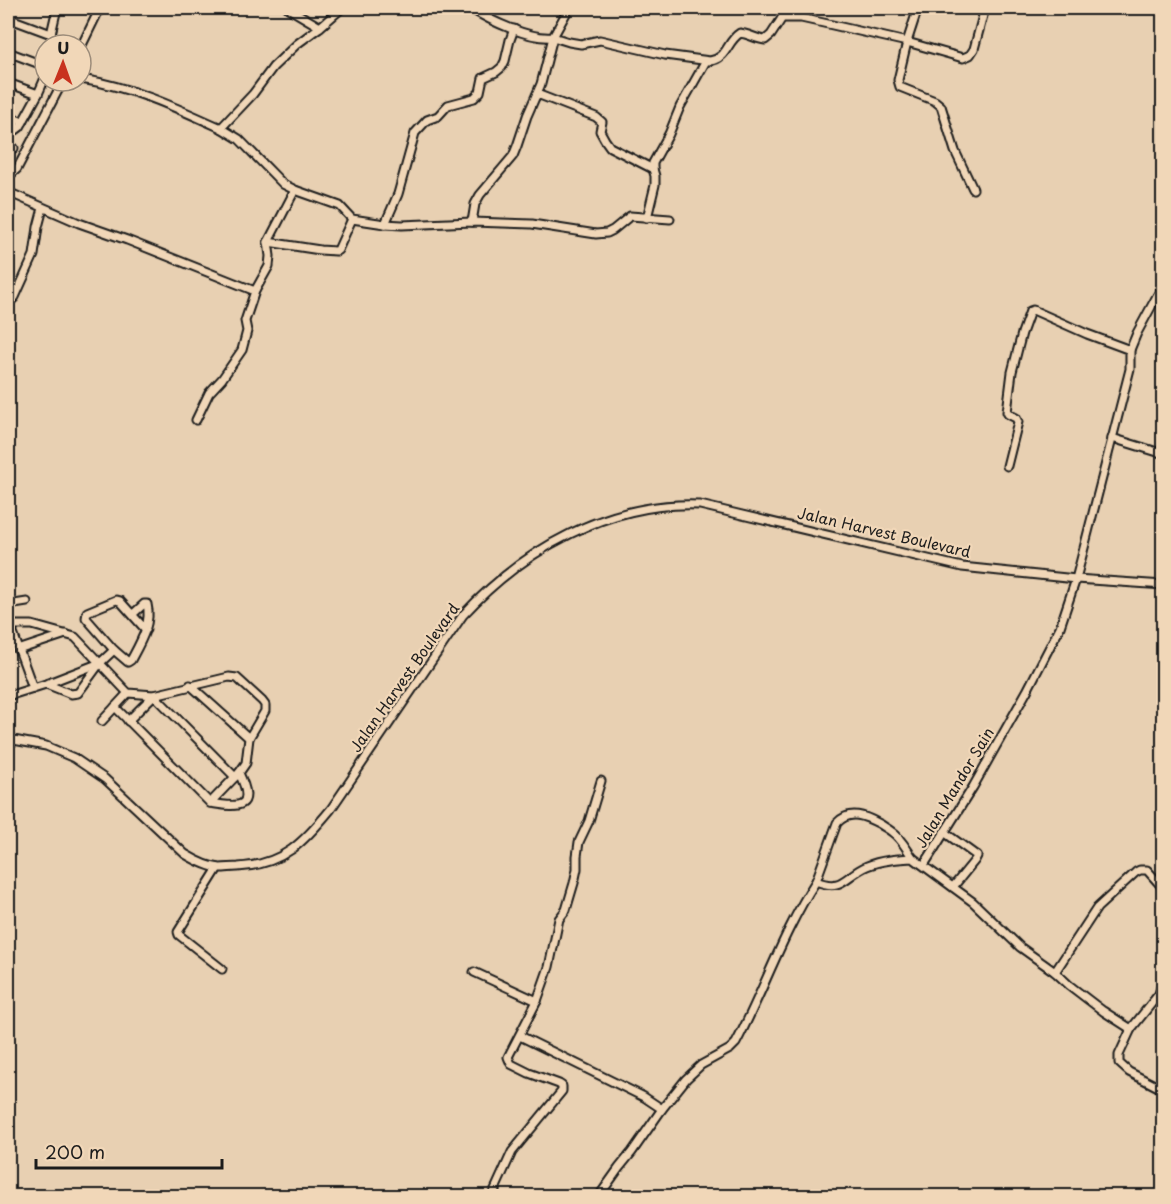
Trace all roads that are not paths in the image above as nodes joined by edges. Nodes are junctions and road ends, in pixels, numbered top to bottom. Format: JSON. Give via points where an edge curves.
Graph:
{"nodes":[{"id":1,"x":57,"y":8,"type":"edge"},
{"id":2,"x":100,"y":8,"type":"edge"},
{"id":3,"x":288,"y":8,"type":"edge"},
{"id":4,"x":342,"y":8,"type":"edge"},
{"id":5,"x":470,"y":8,"type":"edge"},
{"id":6,"x":569,"y":8,"type":"edge"},
{"id":7,"x":786,"y":8,"type":"edge"},
{"id":8,"x":918,"y":8,"type":"edge"},
{"id":9,"x":985,"y":8,"type":"edge"},
{"id":10,"x":8,"y":18,"type":"edge"},
{"id":11,"x":782,"y":18,"type":"junction"},
{"id":12,"x":320,"y":27,"type":"junction"},
{"id":13,"x":514,"y":29,"type":"junction"},
{"id":14,"x":48,"y":33,"type":"edge"},
{"id":15,"x":51,"y":33,"type":"edge"},
{"id":16,"x":88,"y":33,"type":"edge"},
{"id":17,"x":553,"y":37,"type":"junction"},
{"id":18,"x":908,"y":42,"type":"junction"},
{"id":19,"x":8,"y":52,"type":"edge"},
{"id":20,"x":33,"y":61,"type":"edge"},
{"id":21,"x":706,"y":61,"type":"junction"},
{"id":22,"x":8,"y":83,"type":"edge"},
{"id":23,"x":93,"y":83,"type":"edge"},
{"id":24,"x":56,"y":93,"type":"edge"},
{"id":25,"x":38,"y":94,"type":"joint"},
{"id":26,"x":537,"y":94,"type":"junction"},
{"id":27,"x":8,"y":116,"type":"edge"},
{"id":28,"x":23,"y":122,"type":"junction"},
{"id":29,"x":222,"y":128,"type":"junction"},
{"id":30,"x":8,"y":130,"type":"edge"},
{"id":31,"x":653,"y":169,"type":"junction"},
{"id":32,"x":8,"y":177,"type":"edge"},
{"id":33,"x":973,"y":189,"type":"dead end"},
{"id":34,"x":295,"y":190,"type":"junction"},
{"id":35,"x":8,"y":192,"type":"edge"},
{"id":36,"x":43,"y":208,"type":"junction"},
{"id":37,"x":646,"y":218,"type":"junction"},
{"id":38,"x":352,"y":219,"type":"junction"},
{"id":39,"x":670,"y":219,"type":"dead end"},
{"id":40,"x":472,"y":222,"type":"junction"},
{"id":41,"x":385,"y":224,"type":"junction"},
{"id":42,"x":268,"y":242,"type":"junction"},
{"id":43,"x":1164,"y":283,"type":"edge"},
{"id":44,"x":255,"y":291,"type":"junction"},
{"id":45,"x":8,"y":300,"type":"edge"},
{"id":46,"x":8,"y":344,"type":"edge"},
{"id":47,"x":1130,"y":350,"type":"junction"},
{"id":48,"x":8,"y":359,"type":"edge"},
{"id":49,"x":196,"y":420,"type":"dead end"},
{"id":50,"x":1112,"y":438,"type":"junction"},
{"id":51,"x":1164,"y":454,"type":"edge"},
{"id":52,"x":1007,"y":466,"type":"dead end"},
{"id":53,"x":1076,"y":579,"type":"junction"},
{"id":54,"x":1164,"y":585,"type":"edge"},
{"id":55,"x":27,"y":602,"type":"dead end"},
{"id":56,"x":8,"y":605,"type":"edge"},
{"id":57,"x":133,"y":614,"type":"junction"},
{"id":58,"x":9,"y":625,"type":"edge"},
{"id":59,"x":146,"y":630,"type":"junction"},
{"id":60,"x":66,"y":634,"type":"junction"},
{"id":61,"x":18,"y":650,"type":"junction"},
{"id":62,"x":107,"y":656,"type":"junction"},
{"id":63,"x":46,"y":684,"type":"junction"},
{"id":64,"x":190,"y":685,"type":"junction"},
{"id":65,"x":33,"y":688,"type":"junction"},
{"id":66,"x":128,"y":693,"type":"junction"},
{"id":67,"x":154,"y":695,"type":"junction"},
{"id":68,"x":8,"y":696,"type":"edge"},
{"id":69,"x":115,"y":707,"type":"junction"},
{"id":70,"x":102,"y":721,"type":"dead end"},
{"id":71,"x":128,"y":721,"type":"junction"},
{"id":72,"x":249,"y":738,"type":"junction"},
{"id":73,"x":8,"y":739,"type":"edge"},
{"id":74,"x":237,"y":775,"type":"junction"},
{"id":75,"x":601,"y":781,"type":"dead end"},
{"id":76,"x":210,"y":803,"type":"junction"},
{"id":77,"x":944,"y":832,"type":"junction"},
{"id":78,"x":914,"y":858,"type":"junction"},
{"id":79,"x":924,"y":865,"type":"junction"},
{"id":80,"x":218,"y":868,"type":"junction"},
{"id":81,"x":816,"y":881,"type":"junction"},
{"id":82,"x":953,"y":887,"type":"junction"},
{"id":83,"x":1164,"y":889,"type":"edge"},
{"id":84,"x":222,"y":969,"type":"dead end"},
{"id":85,"x":474,"y":972,"type":"dead end"},
{"id":86,"x":1055,"y":972,"type":"junction"},
{"id":87,"x":1164,"y":977,"type":"edge"},
{"id":88,"x":537,"y":1001,"type":"junction"},
{"id":89,"x":1131,"y":1029,"type":"junction"},
{"id":90,"x":520,"y":1036,"type":"junction"},
{"id":91,"x":1164,"y":1090,"type":"edge"},
{"id":92,"x":662,"y":1109,"type":"junction"},
{"id":93,"x":492,"y":1197,"type":"edge"},
{"id":94,"x":599,"y":1197,"type":"edge"}],
"edges":[{"from":1,"to":15,"type":"street"},
{"from":2,"to":16,"type":"street"},
{"from":3,"to":12,"type":"street"},
{"from":4,"to":12,"type":"street"},
{"from":5,"to":13,"type":"street"},
{"from":6,"to":17,"type":"street"},
{"from":7,"to":11,"type":"street"},
{"from":8,"to":18,"type":"street"},
{"from":9,"to":18,"type":"street","via":[[974,49],[967,57]]},
{"from":10,"to":14,"type":"street"},
{"from":11,"to":18,"type":"street","via":[[801,18]]},
{"from":11,"to":21,"type":"street","via":[[767,39],[740,33],[724,55]]},
{"from":12,"to":29,"type":"street","via":[[273,67]]},
{"from":13,"to":17,"type":"street"},
{"from":13,"to":41,"type":"street","via":[[505,62],[483,78],[478,95],[448,105],[415,133]]},
{"from":17,"to":21,"type":"street","via":[[581,44],[600,40]]},
{"from":17,"to":26,"type":"street"},
{"from":18,"to":33,"type":"street","via":[[899,85],[940,106],[954,151]]},
{"from":19,"to":20,"type":"street"},
{"from":21,"to":31,"type":"street","via":[[680,107]]},
{"from":22,"to":25,"type":"street"},
{"from":23,"to":29,"type":"street","via":[[138,93]]},
{"from":24,"to":32,"type":"street"},
{"from":25,"to":28,"type":"street"},
{"from":26,"to":31,"type":"street","via":[[600,119],[601,133],[610,147]]},
{"from":26,"to":40,"type":"street","via":[[513,156],[474,204]]},
{"from":27,"to":28,"type":"street"},
{"from":28,"to":30,"type":"street","via":[[18,129]]},
{"from":29,"to":34,"type":"street","via":[[239,139],[283,184]]},
{"from":31,"to":37,"type":"street","via":[[655,185]]},
{"from":34,"to":38,"type":"street","via":[[340,206]]},
{"from":34,"to":42,"type":"street"},
{"from":35,"to":36,"type":"street"},
{"from":36,"to":44,"type":"street"},
{"from":36,"to":45,"type":"street","via":[[34,255],[15,297]]},
{"from":37,"to":39,"type":"street"},
{"from":37,"to":40,"type":"street","via":[[630,216],[613,230],[596,234],[531,224]]},
{"from":38,"to":41,"type":"street"},
{"from":38,"to":42,"type":"street","via":[[336,251]]},
{"from":40,"to":41,"type":"street"},
{"from":42,"to":44,"type":"street","via":[[269,266]]},
{"from":43,"to":47,"type":"street","name":"Jalan Mandor Sain"},
{"from":44,"to":49,"type":"street","via":[[244,321],[247,332],[242,350],[209,393]]},
{"from":46,"to":48,"type":"street"},
{"from":47,"to":50,"type":"street","name":"Jalan Mandor Sain","via":[[1130,369]]},
{"from":47,"to":52,"type":"street","via":[[1030,311],[1011,378],[1007,412],[1018,422]]},
{"from":50,"to":51,"type":"street"},
{"from":50,"to":53,"type":"street","name":"Jalan Mandor Sain"},
{"from":53,"to":54,"type":"street","name":"Jalan Harvest Boulevard"},
{"from":53,"to":77,"type":"street","name":"Jalan Mandor Sain","via":[[1044,659],[973,788]]},
{"from":53,"to":80,"type":"street","name":"Jalan Harvest Boulevard","via":[[962,567],[700,505],[663,506],[594,523],[546,547],[483,593],[463,615],[331,810],[312,832],[291,851],[264,864]]},
{"from":55,"to":56,"type":"street"},
{"from":57,"to":59,"type":"street"},
{"from":57,"to":59,"type":"street","via":[[147,604]]},
{"from":57,"to":62,"type":"street","via":[[116,600],[87,612],[86,620]]},
{"from":58,"to":60,"type":"street","via":[[32,625]]},
{"from":58,"to":61,"type":"street"},
{"from":59,"to":62,"type":"street","via":[[128,662]]},
{"from":60,"to":61,"type":"street"},
{"from":60,"to":62,"type":"street"},
{"from":61,"to":65,"type":"street"},
{"from":62,"to":63,"type":"street"},
{"from":62,"to":63,"type":"street","via":[[78,693]]},
{"from":62,"to":66,"type":"street"},
{"from":63,"to":65,"type":"street"},
{"from":64,"to":67,"type":"street"},
{"from":64,"to":72,"type":"street"},
{"from":64,"to":72,"type":"street","via":[[237,678],[265,708]]},
{"from":65,"to":68,"type":"street"},
{"from":66,"to":67,"type":"street"},
{"from":66,"to":69,"type":"street"},
{"from":67,"to":71,"type":"street"},
{"from":67,"to":74,"type":"street"},
{"from":69,"to":70,"type":"street"},
{"from":69,"to":71,"type":"street"},
{"from":71,"to":76,"type":"street"},
{"from":72,"to":74,"type":"street","via":[[246,763]]},
{"from":73,"to":80,"type":"street","name":"Jalan Harvest Boulevard","via":[[46,746],[74,758],[105,779],[184,854]]},
{"from":74,"to":76,"type":"street"},
{"from":74,"to":76,"type":"street","via":[[245,785],[244,803]]},
{"from":75,"to":88,"type":"street","via":[[579,842],[574,882],[566,910],[559,919]]},
{"from":77,"to":79,"type":"street","name":"Jalan Mandor Sain"},
{"from":77,"to":82,"type":"street","via":[[977,856]]},
{"from":78,"to":79,"type":"street","name":"Jalan Mandor Sain"},
{"from":78,"to":81,"type":"street","name":"Jalan Mandor Sain","via":[[866,867],[833,886]]},
{"from":78,"to":81,"type":"street","via":[[893,832],[868,818],[847,816],[837,823]]},
{"from":79,"to":82,"type":"street"},
{"from":80,"to":84,"type":"street","via":[[178,932]]},
{"from":81,"to":92,"type":"street","via":[[736,1043],[701,1065]]},
{"from":82,"to":86,"type":"street"},
{"from":83,"to":86,"type":"street","via":[[1147,870],[1136,872],[1097,908]]},
{"from":85,"to":88,"type":"street"},
{"from":86,"to":89,"type":"street"},
{"from":87,"to":89,"type":"street","via":[[1158,994]]},
{"from":88,"to":90,"type":"street"},
{"from":89,"to":91,"type":"street","via":[[1119,1063]]},
{"from":90,"to":92,"type":"street"},
{"from":90,"to":93,"type":"street","via":[[508,1057],[511,1064],[559,1084],[562,1091],[512,1152]]},
{"from":92,"to":94,"type":"street"}]}
